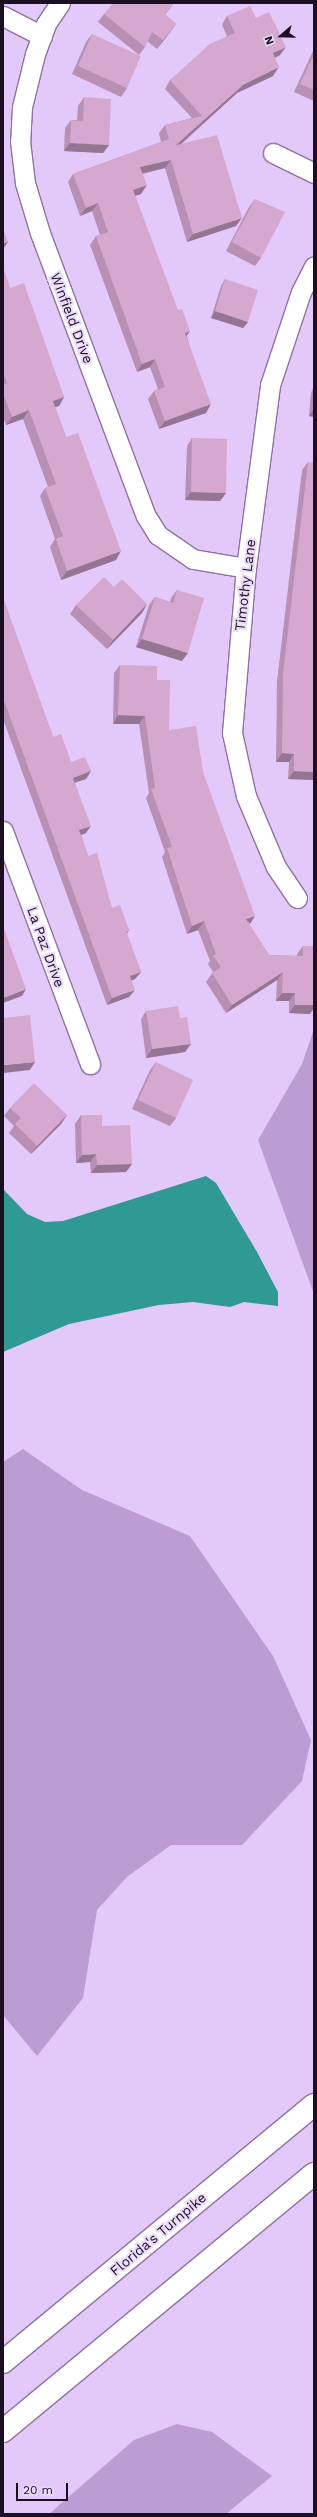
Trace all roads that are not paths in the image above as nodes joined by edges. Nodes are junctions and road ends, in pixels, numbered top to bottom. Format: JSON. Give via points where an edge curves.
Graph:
{"nodes":[{"id":1,"x":60,"y":3,"type":"edge"},
{"id":2,"x":3,"y":16,"type":"edge"},
{"id":3,"x":42,"y":36,"type":"junction"},
{"id":4,"x":273,"y":153,"type":"dead end"},
{"id":5,"x":314,"y":173,"type":"edge"},
{"id":6,"x":314,"y":266,"type":"edge"},
{"id":7,"x":246,"y":568,"type":"junction"},
{"id":8,"x":3,"y":831,"type":"edge"},
{"id":9,"x":297,"y":898,"type":"dead end"},
{"id":10,"x":90,"y":1064,"type":"dead end"},
{"id":11,"x":314,"y":2105,"type":"edge"},
{"id":12,"x":314,"y":2174,"type":"edge"},
{"id":13,"x":3,"y":2362,"type":"edge"},
{"id":14,"x":3,"y":2431,"type":"edge"}],
"edges":[{"from":1,"to":3,"type":"street","name":"Winfield Drive"},
{"from":2,"to":3,"type":"street"},
{"from":3,"to":7,"type":"street","name":"Winfield Drive","via":[[22,107],[20,141],[25,183],[40,233],[146,516],[158,536],[174,550],[193,559]]},
{"from":4,"to":5,"type":"street"},
{"from":6,"to":7,"type":"street","name":"Timothy Lane","via":[[270,385]]},
{"from":7,"to":9,"type":"street","name":"Timothy Lane","via":[[233,701],[236,760],[246,796],[276,867]]},
{"from":8,"to":10,"type":"street","name":"La Paz Drive"},
{"from":11,"to":13,"type":"highway","name":"Florida's Turnpike"},
{"from":12,"to":14,"type":"highway"}]}
